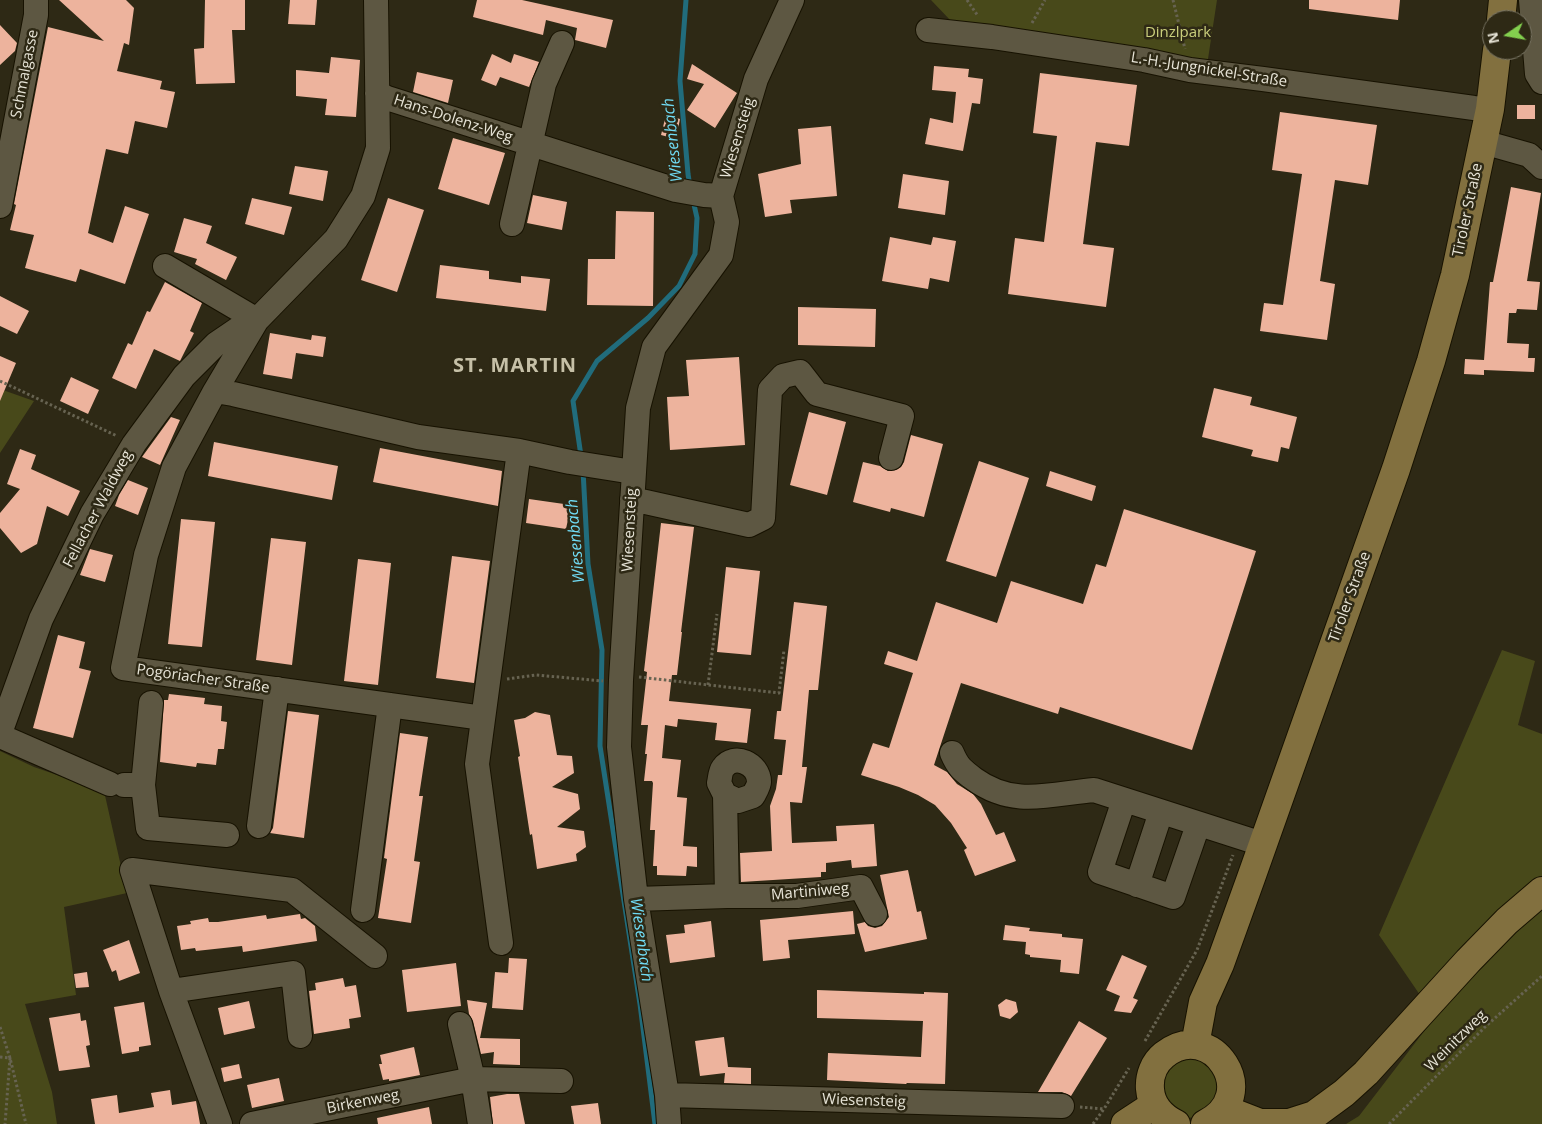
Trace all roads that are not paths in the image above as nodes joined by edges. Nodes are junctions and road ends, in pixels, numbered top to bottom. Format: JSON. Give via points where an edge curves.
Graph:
{"nodes":[{"id":1,"x":36,"y":0,"type":"edge"},
{"id":2,"x":376,"y":0,"type":"edge"},
{"id":3,"x":792,"y":0,"type":"edge"},
{"id":4,"x":1531,"y":0,"type":"edge"},
{"id":5,"x":928,"y":30,"type":"dead end"},
{"id":6,"x":562,"y":43,"type":"dead end"},
{"id":7,"x":1496,"y":60,"type":"edge"},
{"id":8,"x":1542,"y":82,"type":"edge"},
{"id":9,"x":377,"y":92,"type":"junction"},
{"id":10,"x":1490,"y":109,"type":"junction"},
{"id":11,"x":1483,"y":142,"type":"junction"},
{"id":12,"x":530,"y":143,"type":"junction"},
{"id":13,"x":1538,"y":158,"type":"edge"},
{"id":14,"x":712,"y":196,"type":"junction"},
{"id":15,"x":0,"y":206,"type":"edge"},
{"id":16,"x":512,"y":224,"type":"dead end"},
{"id":17,"x":165,"y":266,"type":"dead end"},
{"id":18,"x":254,"y":324,"type":"junction"},
{"id":19,"x":214,"y":391,"type":"junction"},
{"id":20,"x":519,"y":451,"type":"junction"},
{"id":21,"x":891,"y":458,"type":"dead end"},
{"id":22,"x":633,"y":472,"type":"junction"},
{"id":23,"x":632,"y":499,"type":"junction"},
{"id":24,"x":277,"y":689,"type":"junction"},
{"id":25,"x":151,"y":703,"type":"dead end"},
{"id":26,"x":390,"y":705,"type":"junction"},
{"id":27,"x":483,"y":718,"type":"junction"},
{"id":28,"x":0,"y":735,"type":"edge"},
{"id":29,"x":952,"y":753,"type":"dead end"},
{"id":30,"x":125,"y":784,"type":"junction"},
{"id":31,"x":725,"y":795,"type":"dead end"},
{"id":32,"x":1124,"y":800,"type":"junction"},
{"id":33,"x":1161,"y":812,"type":"junction"},
{"id":34,"x":1198,"y":825,"type":"junction"},
{"id":35,"x":259,"y":826,"type":"dead end"},
{"id":36,"x":227,"y":835,"type":"dead end"},
{"id":37,"x":1262,"y":844,"type":"junction"},
{"id":38,"x":1137,"y":885,"type":"junction"},
{"id":39,"x":1542,"y":890,"type":"edge"},
{"id":40,"x":727,"y":896,"type":"junction"},
{"id":41,"x":636,"y":899,"type":"junction"},
{"id":42,"x":364,"y":910,"type":"dead end"},
{"id":43,"x":875,"y":914,"type":"dead end"},
{"id":44,"x":501,"y":943,"type":"dead end"},
{"id":45,"x":375,"y":956,"type":"dead end"},
{"id":46,"x":172,"y":991,"type":"junction"},
{"id":47,"x":460,"y":1024,"type":"dead end"},
{"id":48,"x":300,"y":1036,"type":"dead end"},
{"id":49,"x":1195,"y":1045,"type":"junction"},
{"id":50,"x":1366,"y":1073,"type":"junction"},
{"id":51,"x":473,"y":1079,"type":"junction"},
{"id":52,"x":561,"y":1081,"type":"dead end"},
{"id":53,"x":666,"y":1095,"type":"junction"},
{"id":54,"x":1154,"y":1105,"type":"junction"},
{"id":55,"x":1062,"y":1106,"type":"dead end"},
{"id":56,"x":1115,"y":1116,"type":"edge"},
{"id":57,"x":1214,"y":1117,"type":"edge"},
{"id":58,"x":220,"y":1124,"type":"edge"},
{"id":59,"x":252,"y":1124,"type":"edge"},
{"id":60,"x":480,"y":1124,"type":"edge"},
{"id":61,"x":669,"y":1124,"type":"edge"},
{"id":62,"x":1176,"y":1124,"type":"edge"},
{"id":63,"x":1323,"y":1124,"type":"edge"}],
"edges":[{"from":1,"to":15,"type":"street","name":"Schmalgasse","via":[[36,15]]},
{"from":2,"to":9,"type":"street","name":"Pogöriacher Straße"},
{"from":3,"to":14,"type":"street","name":"Wiesensteig","via":[[756,79]]},
{"from":4,"to":8,"type":"street","via":[[1537,74]]},
{"from":5,"to":10,"type":"street","name":"L.-H.-Jungnickel-Straße","via":[[1144,60],[1190,70]]},
{"from":6,"to":12,"type":"street","name":"Hans-Dolenz-Weg","via":[[544,84]]},
{"from":7,"to":10,"type":"main road","name":"Tiroler Straße"},
{"from":9,"to":12,"type":"street","name":"Hans-Dolenz-Weg","via":[[387,98]]},
{"from":9,"to":18,"type":"street","name":"Pogöriacher Straße","via":[[378,148],[363,196],[336,239]]},
{"from":10,"to":11,"type":"main road","name":"Tiroler Straße"},
{"from":11,"to":13,"type":"street","name":"Tiroler Straße"},
{"from":11,"to":37,"type":"main road","name":"Tiroler Straße","via":[[1455,275],[1431,361],[1396,469]]},
{"from":12,"to":14,"type":"street","name":"Hans-Dolenz-Weg","via":[[676,190]]},
{"from":12,"to":16,"type":"street","name":"Hans-Dolenz-Weg"},
{"from":14,"to":22,"type":"street","name":"Wiesensteig","via":[[727,222],[721,255],[654,347],[638,408]]},
{"from":17,"to":18,"type":"street"},
{"from":18,"to":19,"type":"street","name":"Pogöriacher Straße"},
{"from":18,"to":28,"type":"street","name":"Fellacher Waldweg","via":[[241,327],[227,336],[190,369],[134,444],[92,514],[41,619]]},
{"from":19,"to":20,"type":"street","via":[[418,437]]},
{"from":19,"to":24,"type":"street","name":"Pogöriacher Straße","via":[[174,467],[146,555],[123,668]]},
{"from":20,"to":22,"type":"street"},
{"from":20,"to":27,"type":"street"},
{"from":21,"to":23,"type":"street","via":[[902,416],[817,394],[800,372],[784,376],[770,390],[763,518],[749,525]]},
{"from":22,"to":23,"type":"street","name":"Wiesensteig"},
{"from":23,"to":41,"type":"street","name":"Wiesensteig","via":[[610,678]]},
{"from":24,"to":26,"type":"street","name":"Pogöriacher Straße"},
{"from":24,"to":35,"type":"street"},
{"from":25,"to":30,"type":"street"},
{"from":26,"to":27,"type":"street","name":"Pogöriacher Straße"},
{"from":26,"to":42,"type":"street"},
{"from":27,"to":44,"type":"street","via":[[477,764]]},
{"from":28,"to":30,"type":"street"},
{"from":29,"to":32,"type":"street","via":[[957,766],[985,786],[1016,797],[1050,797],[1094,790]]},
{"from":30,"to":36,"type":"street","via":[[148,828]]},
{"from":31,"to":40,"type":"street"},
{"from":32,"to":33,"type":"street"},
{"from":32,"to":38,"type":"street","via":[[1100,872]]},
{"from":33,"to":34,"type":"street"},
{"from":33,"to":38,"type":"street"},
{"from":34,"to":37,"type":"street"},
{"from":34,"to":38,"type":"street","via":[[1173,897]]},
{"from":37,"to":49,"type":"main road","name":"Tiroler Straße","via":[[1203,1002]]},
{"from":39,"to":50,"type":"main road","via":[[1448,982]]},
{"from":40,"to":41,"type":"street","name":"Martiniweg"},
{"from":40,"to":43,"type":"street","name":"Martiniweg","via":[[797,896],[861,887]]},
{"from":41,"to":53,"type":"street","name":"Wiesensteig"},
{"from":45,"to":46,"type":"street","via":[[292,890],[132,870]]},
{"from":46,"to":48,"type":"street","via":[[293,973]]},
{"from":46,"to":58,"type":"street"},
{"from":47,"to":51,"type":"street"},
{"from":49,"to":54,"type":"main road","via":[[1170,1050],[1160,1058],[1150,1084]]},
{"from":49,"to":57,"type":"main road","via":[[1217,1054],[1229,1072],[1230,1097]]},
{"from":50,"to":57,"type":"main road","via":[[1314,1114],[1289,1123],[1260,1124]]},
{"from":50,"to":63,"type":"main road","via":[[1368,1087],[1350,1108]]},
{"from":51,"to":52,"type":"street","name":"Birkenweg"},
{"from":51,"to":59,"type":"street","name":"Birkenweg"},
{"from":51,"to":60,"type":"street"},
{"from":53,"to":55,"type":"street","name":"Wiesensteig"},
{"from":53,"to":61,"type":"street","name":"Wiesensteig"},
{"from":54,"to":56,"type":"main road"},
{"from":54,"to":62,"type":"main road"}]}
